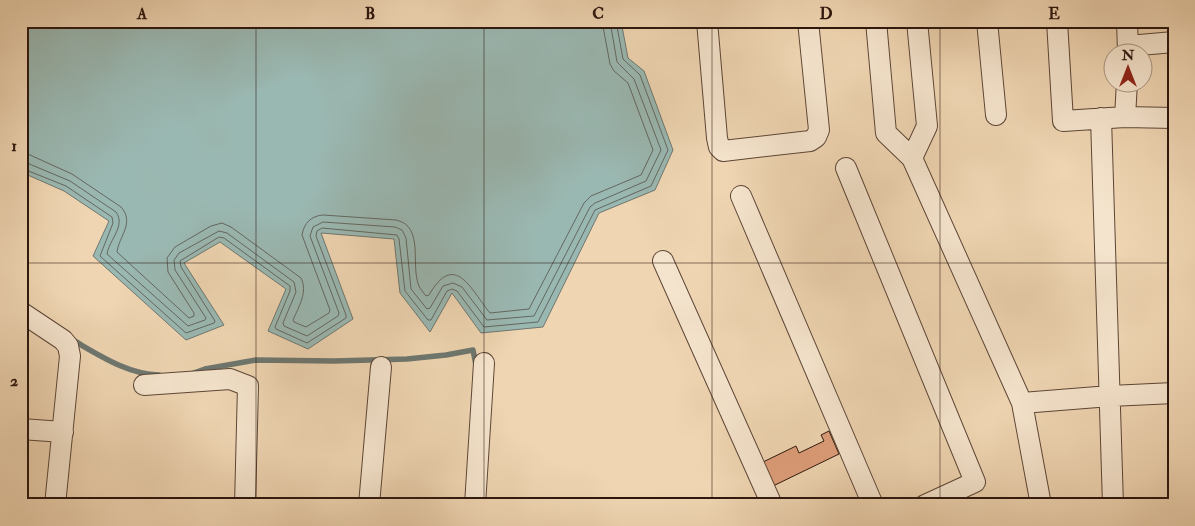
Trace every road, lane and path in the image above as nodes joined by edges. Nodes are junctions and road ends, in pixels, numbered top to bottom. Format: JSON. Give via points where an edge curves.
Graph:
{"nodes":[{"id":1,"x":707,"y":21,"type":"edge"},
{"id":2,"x":808,"y":21,"type":"edge"},
{"id":3,"x":876,"y":21,"type":"edge"},
{"id":4,"x":917,"y":21,"type":"edge"},
{"id":5,"x":986,"y":21,"type":"edge"},
{"id":6,"x":1057,"y":21,"type":"edge"},
{"id":7,"x":1127,"y":21,"type":"edge"},
{"id":8,"x":1128,"y":42,"type":"edge"},
{"id":9,"x":1174,"y":42,"type":"edge"},
{"id":10,"x":1152,"y":45,"type":"edge"},
{"id":11,"x":1126,"y":92,"type":"edge"},
{"id":12,"x":996,"y":115,"type":"dead end"},
{"id":13,"x":1125,"y":117,"type":"junction"},
{"id":14,"x":1101,"y":118,"type":"junction"},
{"id":15,"x":1174,"y":118,"type":"edge"},
{"id":16,"x":912,"y":158,"type":"junction"},
{"id":17,"x":846,"y":168,"type":"dead end"},
{"id":18,"x":741,"y":196,"type":"dead end"},
{"id":19,"x":663,"y":260,"type":"dead end"},
{"id":20,"x":21,"y":312,"type":"edge"},
{"id":21,"x":484,"y":364,"type":"dead end"},
{"id":22,"x":381,"y":367,"type":"dead end"},
{"id":23,"x":144,"y":385,"type":"dead end"},
{"id":24,"x":1174,"y":394,"type":"edge"},
{"id":25,"x":1110,"y":396,"type":"junction"},
{"id":26,"x":1022,"y":403,"type":"junction"},
{"id":27,"x":21,"y":429,"type":"edge"},
{"id":28,"x":63,"y":432,"type":"junction"},
{"id":29,"x":55,"y":505,"type":"edge"},
{"id":30,"x":245,"y":505,"type":"edge"},
{"id":31,"x":369,"y":505,"type":"edge"},
{"id":32,"x":476,"y":505,"type":"edge"},
{"id":33,"x":772,"y":505,"type":"edge"},
{"id":34,"x":873,"y":505,"type":"edge"},
{"id":35,"x":924,"y":505,"type":"edge"},
{"id":36,"x":1041,"y":505,"type":"edge"},
{"id":37,"x":1113,"y":505,"type":"edge"}],
"edges":[{"from":1,"to":2,"type":"street","via":[[717,138],[723,151],[810,141],[816,137]]},
{"from":3,"to":16,"type":"street","via":[[886,133]]},
{"from":4,"to":16,"type":"street","via":[[927,126]]},
{"from":5,"to":12,"type":"street"},
{"from":6,"to":14,"type":"street","via":[[1063,121]]},
{"from":7,"to":8,"type":"street"},
{"from":9,"to":10,"type":"street"},
{"from":11,"to":13,"type":"street"},
{"from":13,"to":14,"type":"street"},
{"from":13,"to":15,"type":"street"},
{"from":14,"to":25,"type":"street"},
{"from":16,"to":26,"type":"street"},
{"from":17,"to":35,"type":"street","via":[[975,482]]},
{"from":18,"to":34,"type":"street"},
{"from":19,"to":33,"type":"street"},
{"from":20,"to":28,"type":"street","via":[[68,346],[70,356]]},
{"from":21,"to":32,"type":"street"},
{"from":22,"to":31,"type":"street"},
{"from":23,"to":30,"type":"street","via":[[230,379],[248,386]]},
{"from":24,"to":25,"type":"street"},
{"from":25,"to":26,"type":"street"},
{"from":25,"to":37,"type":"street"},
{"from":26,"to":36,"type":"street"},
{"from":27,"to":28,"type":"street"},
{"from":28,"to":29,"type":"street"}]}
